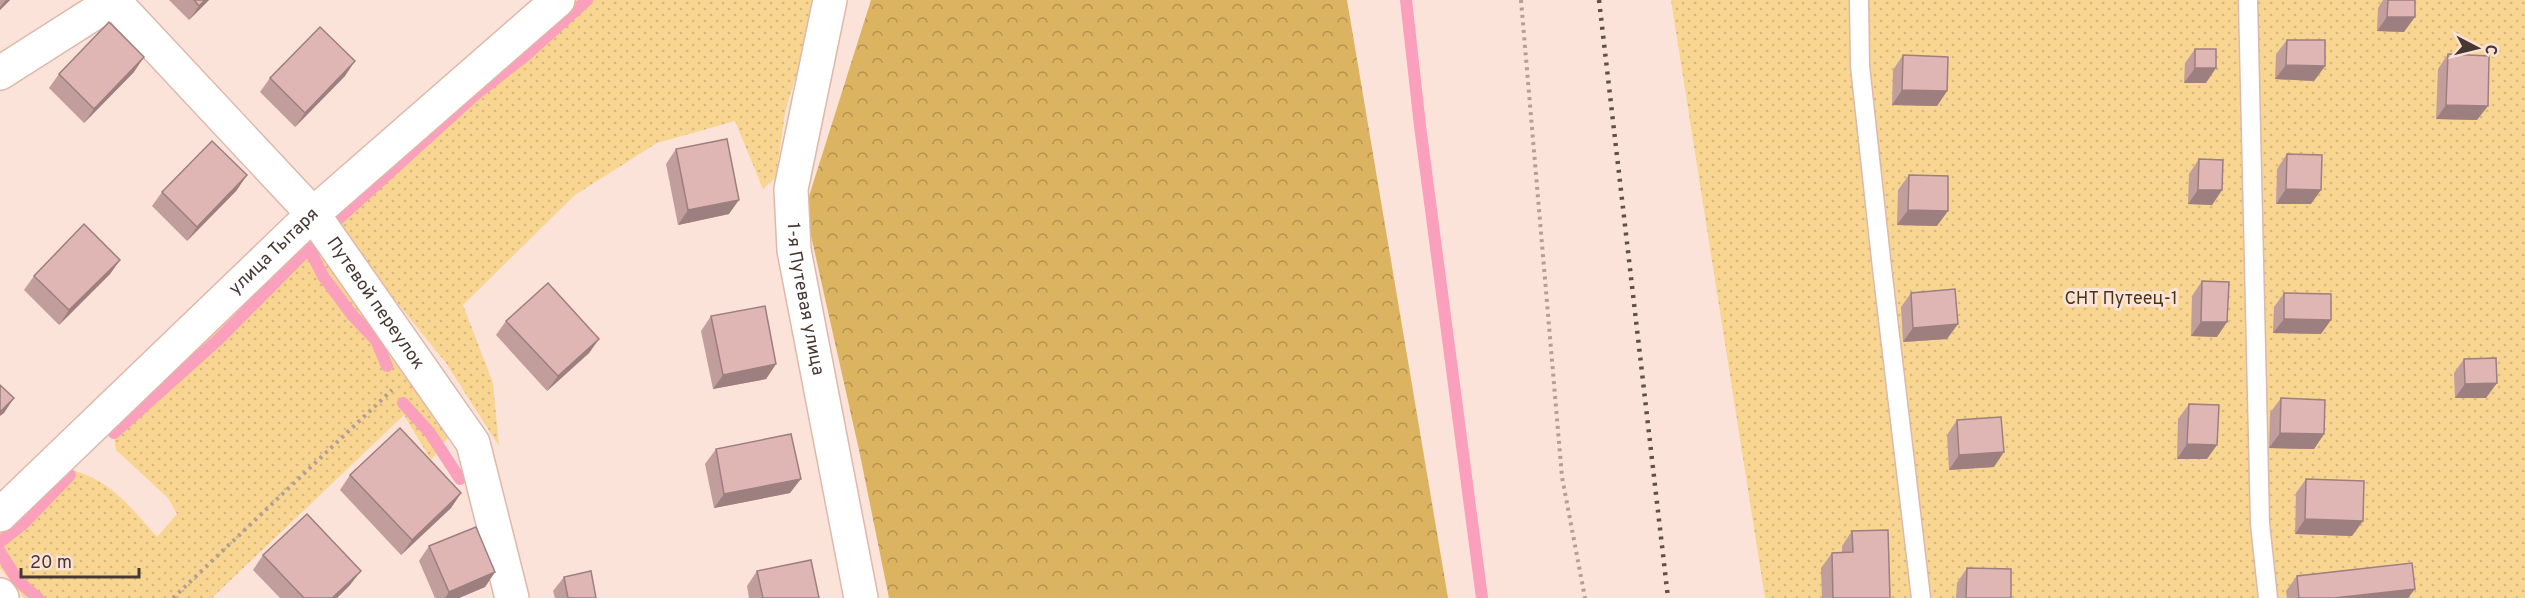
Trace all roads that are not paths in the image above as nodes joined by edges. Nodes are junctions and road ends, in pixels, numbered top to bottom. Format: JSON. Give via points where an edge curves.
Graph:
{"nodes":[{"id":1,"x":113,"y":0,"type":"edge"},
{"id":2,"x":558,"y":0,"type":"edge"},
{"id":3,"x":830,"y":0,"type":"edge"},
{"id":4,"x":1858,"y":0,"type":"edge"},
{"id":5,"x":2248,"y":0,"type":"edge"},
{"id":6,"x":0,"y":73,"type":"edge"},
{"id":7,"x":313,"y":214,"type":"junction"},
{"id":8,"x":0,"y":515,"type":"edge"},
{"id":9,"x":512,"y":598,"type":"edge"},
{"id":10,"x":861,"y":598,"type":"edge"},
{"id":11,"x":1921,"y":598,"type":"edge"},
{"id":12,"x":2268,"y":598,"type":"edge"}],
"edges":[{"from":1,"to":6,"type":"street","name":"Путевой переулок"},
{"from":1,"to":7,"type":"street","name":"Путевой переулок"},
{"from":2,"to":7,"type":"street","name":"улица Тытаря"},
{"from":3,"to":10,"type":"street","name":"1-я Путевая улица","via":[[791,189],[794,250]]},
{"from":4,"to":11,"type":"lane","via":[[1860,66],[1881,268]]},
{"from":5,"to":12,"type":"lane","via":[[2260,524]]},
{"from":7,"to":8,"type":"street","name":"улица Тытаря"},
{"from":7,"to":9,"type":"street","name":"Путевой переулок","via":[[473,442]]}]}
